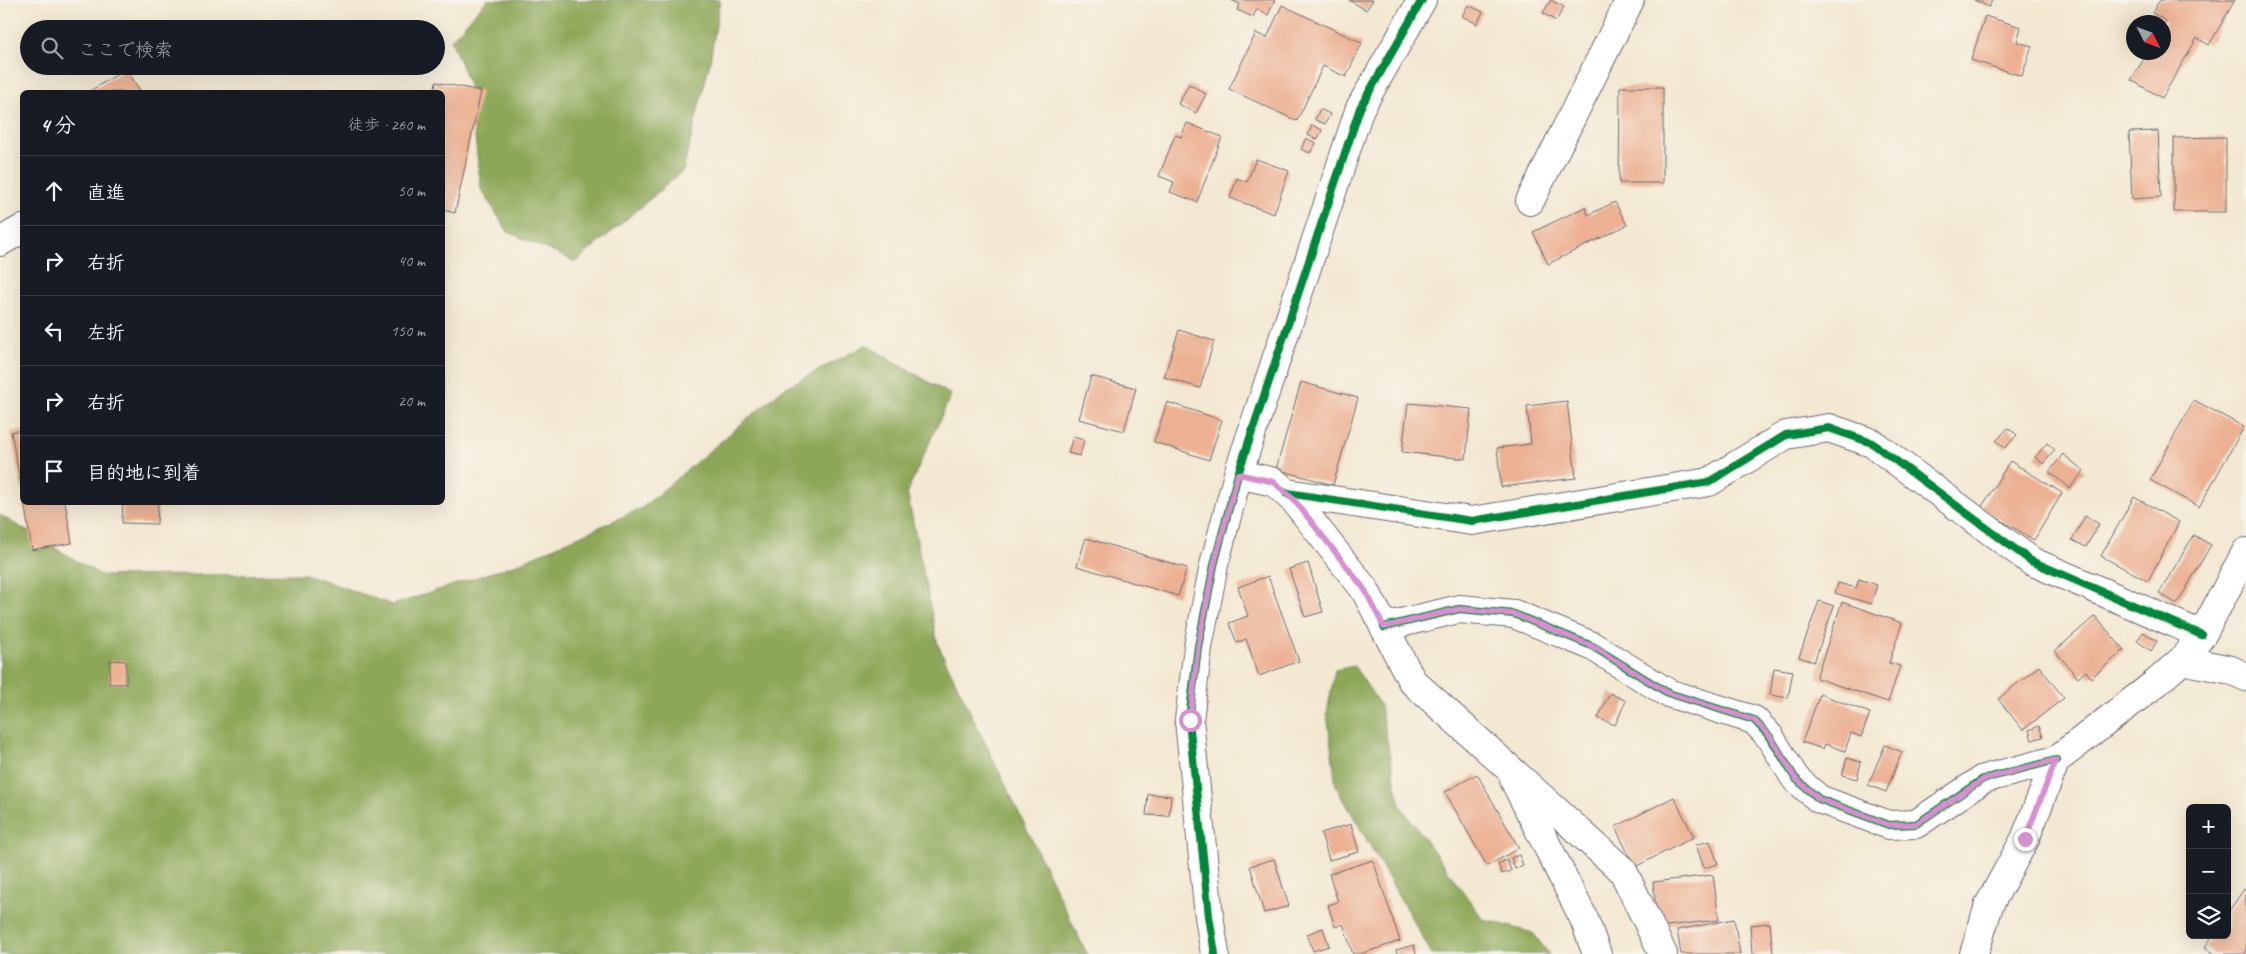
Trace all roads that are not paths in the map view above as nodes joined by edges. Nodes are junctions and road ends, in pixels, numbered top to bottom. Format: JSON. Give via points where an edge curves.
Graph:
{"nodes":[{"id":1,"x":1422,"y":0,"type":"edge"},
{"id":2,"x":1630,"y":0,"type":"edge"},
{"id":3,"x":1530,"y":201,"type":"dead end"},
{"id":4,"x":20,"y":231,"type":"edge"},
{"id":5,"x":0,"y":242,"type":"edge"},
{"id":6,"x":1238,"y":474,"type":"junction"},
{"id":7,"x":1287,"y":493,"type":"junction"},
{"id":8,"x":2246,"y":552,"type":"edge"},
{"id":9,"x":1384,"y":627,"type":"junction"},
{"id":10,"x":2202,"y":635,"type":"junction"},
{"id":11,"x":2182,"y":660,"type":"junction"},
{"id":12,"x":2246,"y":676,"type":"edge"},
{"id":13,"x":2056,"y":760,"type":"junction"},
{"id":14,"x":1507,"y":767,"type":"junction"},
{"id":15,"x":1215,"y":954,"type":"edge"},
{"id":16,"x":1597,"y":954,"type":"edge"},
{"id":17,"x":1663,"y":954,"type":"edge"},
{"id":18,"x":1974,"y":954,"type":"edge"}],
"edges":[{"from":1,"to":6,"type":"street","via":[[1360,108]]},
{"from":2,"to":3,"type":"street"},
{"from":4,"to":5,"type":"street"},
{"from":6,"to":7,"type":"street","via":[[1274,482]]},
{"from":6,"to":15,"type":"street","via":[[1214,565],[1198,647],[1190,720]]},
{"from":7,"to":9,"type":"street","via":[[1365,590]]},
{"from":7,"to":10,"type":"street","via":[[1472,521],[1709,482],[1786,435],[1829,428],[1872,443],[2031,561]]},
{"from":8,"to":10,"type":"street"},
{"from":9,"to":13,"type":"street","via":[[1459,609],[1514,614],[1592,646],[1668,693],[1754,720],[1770,736],[1795,778],[1819,799],[1889,825],[1916,824],[1984,779]]},
{"from":9,"to":14,"type":"street","via":[[1412,680]]},
{"from":10,"to":11,"type":"street"},
{"from":11,"to":12,"type":"street"},
{"from":11,"to":13,"type":"street"},
{"from":13,"to":18,"type":"street","via":[[2025,839],[1989,905]]},
{"from":14,"to":16,"type":"street","via":[[1584,919]]},
{"from":14,"to":17,"type":"street","via":[[1623,871]]}]}
